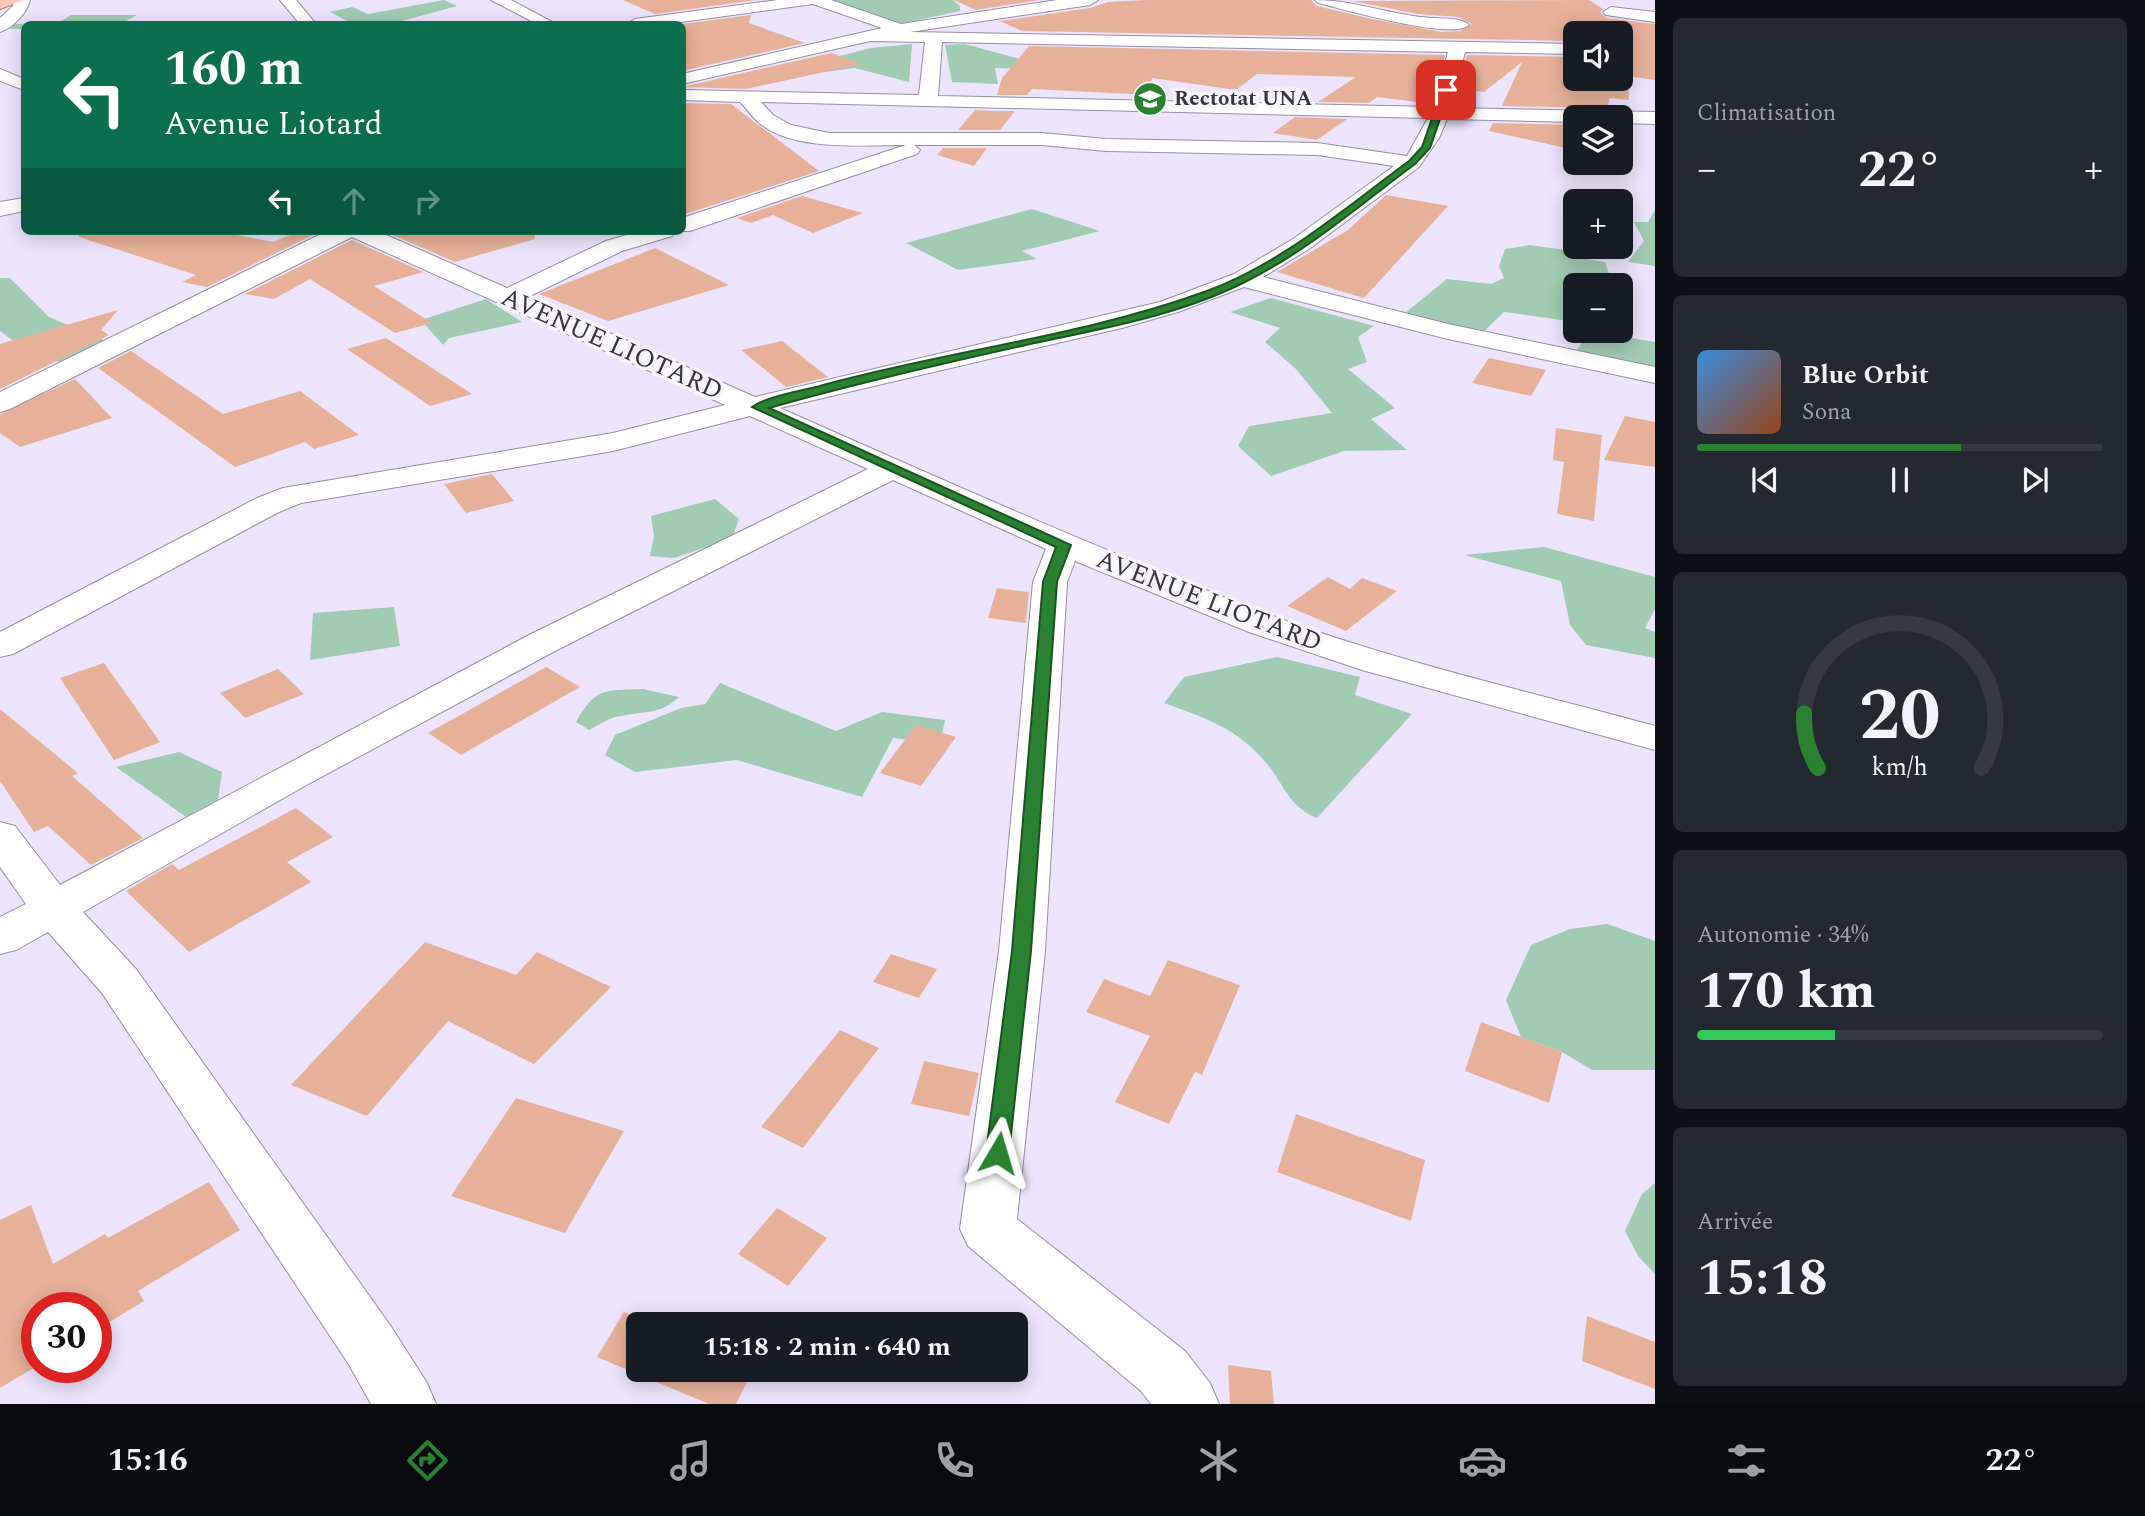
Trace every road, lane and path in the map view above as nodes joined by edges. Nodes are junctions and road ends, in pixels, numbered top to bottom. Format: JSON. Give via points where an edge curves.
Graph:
{"nodes":[{"id":1,"x":16,"y":0,"type":"edge"},
{"id":2,"x":22,"y":0,"type":"edge"},
{"id":3,"x":288,"y":0,"type":"edge"},
{"id":4,"x":499,"y":0,"type":"edge"},
{"id":5,"x":814,"y":0,"type":"edge"},
{"id":6,"x":1090,"y":0,"type":"edge"},
{"id":7,"x":1323,"y":0,"type":"edge"},
{"id":8,"x":0,"y":5,"type":"edge"},
{"id":9,"x":1612,"y":11,"type":"edge"},
{"id":10,"x":1655,"y":17,"type":"edge"},
{"id":11,"x":306,"y":21,"type":"edge"},
{"id":12,"x":542,"y":21,"type":"edge"},
{"id":13,"x":657,"y":21,"type":"edge"},
{"id":14,"x":1472,"y":26,"type":"dead end"},
{"id":15,"x":0,"y":27,"type":"edge"},
{"id":16,"x":899,"y":29,"type":"junction"},
{"id":17,"x":1554,"y":32,"type":"dead end"},
{"id":18,"x":1563,"y":33,"type":"edge"},
{"id":19,"x":867,"y":36,"type":"junction"},
{"id":20,"x":934,"y":38,"type":"junction"},
{"id":21,"x":1457,"y":49,"type":"junction"},
{"id":22,"x":1563,"y":49,"type":"edge"},
{"id":23,"x":0,"y":74,"type":"edge"},
{"id":24,"x":686,"y":78,"type":"edge"},
{"id":25,"x":21,"y":84,"type":"edge"},
{"id":26,"x":686,"y":95,"type":"edge"},
{"id":27,"x":745,"y":96,"type":"junction"},
{"id":28,"x":928,"y":100,"type":"junction"},
{"id":29,"x":1441,"y":111,"type":"junction"},
{"id":30,"x":1655,"y":118,"type":"edge"},
{"id":31,"x":941,"y":139,"type":"junction"},
{"id":32,"x":1412,"y":163,"type":"junction"},
{"id":33,"x":21,"y":206,"type":"edge"},
{"id":34,"x":0,"y":209,"type":"edge"},
{"id":35,"x":686,"y":225,"type":"edge"},
{"id":36,"x":337,"y":235,"type":"edge"},
{"id":37,"x":367,"y":235,"type":"edge"},
{"id":38,"x":651,"y":235,"type":"edge"},
{"id":39,"x":1243,"y":279,"type":"junction"},
{"id":40,"x":507,"y":298,"type":"junction"},
{"id":41,"x":1655,"y":374,"type":"edge"},
{"id":42,"x":0,"y":403,"type":"edge"},
{"id":43,"x":758,"y":407,"type":"junction"},
{"id":44,"x":894,"y":468,"type":"junction"},
{"id":45,"x":1064,"y":545,"type":"junction"},
{"id":46,"x":0,"y":646,"type":"edge"},
{"id":47,"x":1655,"y":738,"type":"edge"},
{"id":48,"x":0,"y":836,"type":"edge"},
{"id":49,"x":54,"y":910,"type":"junction"},
{"id":50,"x":0,"y":938,"type":"edge"},
{"id":51,"x":405,"y":1404,"type":"edge"},
{"id":52,"x":1188,"y":1404,"type":"edge"}],
"edges":[{"from":1,"to":8,"type":"main road"},
{"from":2,"to":15,"type":"street","via":[[20,8]]},
{"from":3,"to":11,"type":"street"},
{"from":4,"to":12,"type":"street"},
{"from":5,"to":13,"type":"street"},
{"from":5,"to":16,"type":"street"},
{"from":6,"to":16,"type":"street"},
{"from":7,"to":14,"type":"street","via":[[1414,22]]},
{"from":9,"to":10,"type":"street"},
{"from":16,"to":19,"type":"street"},
{"from":17,"to":18,"type":"street"},
{"from":19,"to":20,"type":"street"},
{"from":19,"to":24,"type":"street"},
{"from":20,"to":21,"type":"street"},
{"from":20,"to":28,"type":"street"},
{"from":21,"to":22,"type":"street"},
{"from":21,"to":29,"type":"street"},
{"from":23,"to":25,"type":"street"},
{"from":26,"to":27,"type":"street"},
{"from":27,"to":28,"type":"street"},
{"from":27,"to":31,"type":"street","via":[[766,119],[808,136],[854,141]]},
{"from":28,"to":29,"type":"street"},
{"from":29,"to":30,"type":"street"},
{"from":29,"to":32,"type":"street","via":[[1426,148]]},
{"from":31,"to":32,"type":"street","via":[[1317,149]]},
{"from":31,"to":35,"type":"street"},
{"from":32,"to":39,"type":"street","via":[[1301,244]]},
{"from":33,"to":34,"type":"street"},
{"from":36,"to":42,"type":"street"},
{"from":37,"to":40,"type":"street","name":"AVENUE LIOTARD"},
{"from":38,"to":40,"type":"street","via":[[614,246]]},
{"from":39,"to":41,"type":"street","via":[[1437,332]]},
{"from":39,"to":43,"type":"street","via":[[1208,295],[1113,323],[872,376]]},
{"from":40,"to":43,"type":"street","name":"AVENUE LIOTARD"},
{"from":43,"to":44,"type":"street","name":"AVENUE LIOTARD"},
{"from":43,"to":46,"type":"street","via":[[613,442],[294,495]]},
{"from":44,"to":45,"type":"street","name":"AVENUE LIOTARD"},
{"from":44,"to":49,"type":"street","via":[[530,649]]},
{"from":45,"to":47,"type":"street","name":"AVENUE LIOTARD","via":[[1262,624],[1375,662]]},
{"from":45,"to":52,"type":"street","via":[[1050,582],[1022,951],[988,1229],[1163,1371]]},
{"from":48,"to":49,"type":"street"},
{"from":49,"to":50,"type":"street"},
{"from":49,"to":51,"type":"street","via":[[119,981],[369,1344]]}]}
